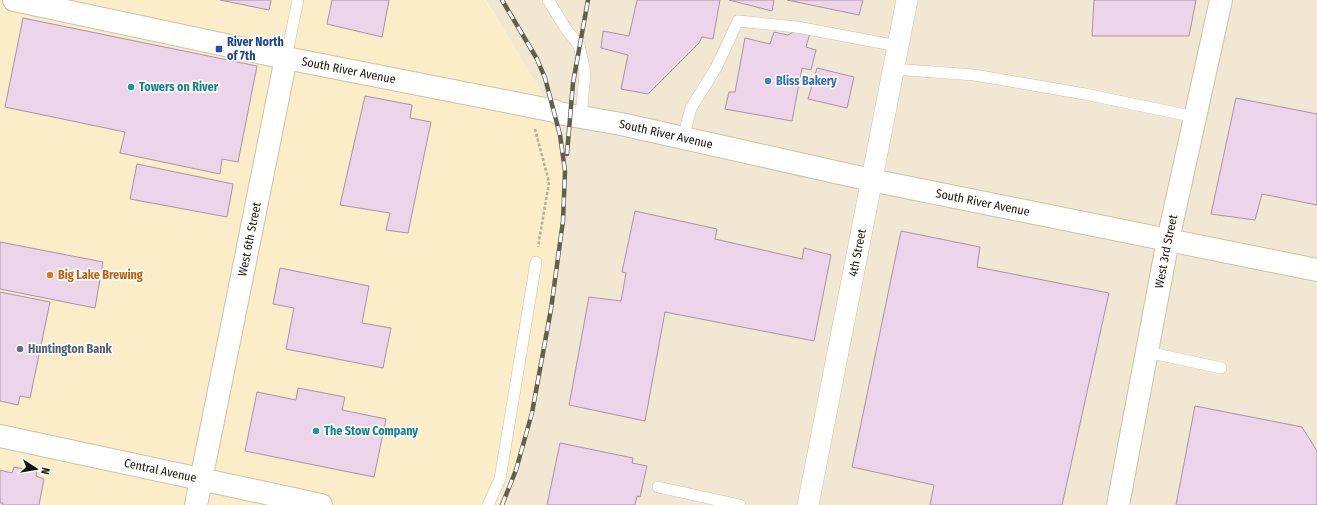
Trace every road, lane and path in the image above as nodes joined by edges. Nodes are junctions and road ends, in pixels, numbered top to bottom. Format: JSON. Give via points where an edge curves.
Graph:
{"nodes":[{"id":1,"x":14,"y":0,"type":"edge"},
{"id":2,"x":298,"y":0,"type":"edge"},
{"id":3,"x":548,"y":0,"type":"edge"},
{"id":4,"x":907,"y":0,"type":"edge"},
{"id":5,"x":1221,"y":0,"type":"edge"},
{"id":6,"x":898,"y":46,"type":"junction"},
{"id":7,"x":286,"y":58,"type":"junction"},
{"id":8,"x":893,"y":69,"type":"junction"},
{"id":9,"x":530,"y":107,"type":"junction"},
{"id":10,"x":582,"y":117,"type":"junction"},
{"id":11,"x":1195,"y":117,"type":"junction"},
{"id":12,"x":684,"y":138,"type":"junction"},
{"id":13,"x":871,"y":180,"type":"junction"},
{"id":14,"x":1168,"y":240,"type":"junction"},
{"id":15,"x":536,"y":262,"type":"joint"},
{"id":16,"x":1317,"y":270,"type":"edge"},
{"id":17,"x":1147,"y":352,"type":"junction"},
{"id":18,"x":1221,"y":368,"type":"dead end"},
{"id":19,"x":0,"y":436,"type":"edge"},
{"id":20,"x":201,"y":479,"type":"junction"},
{"id":21,"x":658,"y":487,"type":"dead end"},
{"id":22,"x":196,"y":505,"type":"edge"},
{"id":23,"x":321,"y":505,"type":"edge"},
{"id":24,"x":488,"y":505,"type":"edge"},
{"id":25,"x":740,"y":505,"type":"edge"},
{"id":26,"x":808,"y":505,"type":"edge"},
{"id":27,"x":1118,"y":505,"type":"edge"}],
"edges":[{"from":1,"to":7,"type":"main road","name":"South River Avenue"},
{"from":2,"to":7,"type":"lane","name":"West 6th Street"},
{"from":3,"to":10,"type":"lane","via":[[566,29],[580,45],[586,73]]},
{"from":4,"to":6,"type":"street","name":"4th Street"},
{"from":5,"to":11,"type":"main road","name":"West 3rd Street"},
{"from":6,"to":8,"type":"street","name":"4th Street"},
{"from":6,"to":12,"type":"lane","via":[[797,27],[738,21],[716,68],[691,108]]},
{"from":7,"to":9,"type":"main road","name":"South River Avenue"},
{"from":7,"to":20,"type":"main road","name":"West 6th Street"},
{"from":8,"to":11,"type":"lane","via":[[974,75],[1085,94]]},
{"from":8,"to":13,"type":"street","name":"4th Street"},
{"from":9,"to":10,"type":"main road","name":"South River Avenue"},
{"from":9,"to":15,"type":"path","via":[[549,182]]},
{"from":10,"to":12,"type":"main road","name":"South River Avenue"},
{"from":11,"to":14,"type":"main road","name":"West 3rd Street"},
{"from":12,"to":13,"type":"main road","name":"South River Avenue"},
{"from":13,"to":14,"type":"main road","name":"South River Avenue"},
{"from":13,"to":26,"type":"street","name":"4th Street"},
{"from":14,"to":16,"type":"main road","name":"South River Avenue"},
{"from":14,"to":17,"type":"main road","name":"West 3rd Street"},
{"from":15,"to":24,"type":"lane","via":[[500,479]]},
{"from":17,"to":18,"type":"lane"},
{"from":17,"to":27,"type":"main road","name":"West 3rd Street"},
{"from":19,"to":20,"type":"main road","name":"Central Avenue"},
{"from":20,"to":22,"type":"main road","name":"West 6th Street"},
{"from":20,"to":23,"type":"main road","name":"Central Avenue"},
{"from":21,"to":25,"type":"lane"}]}
